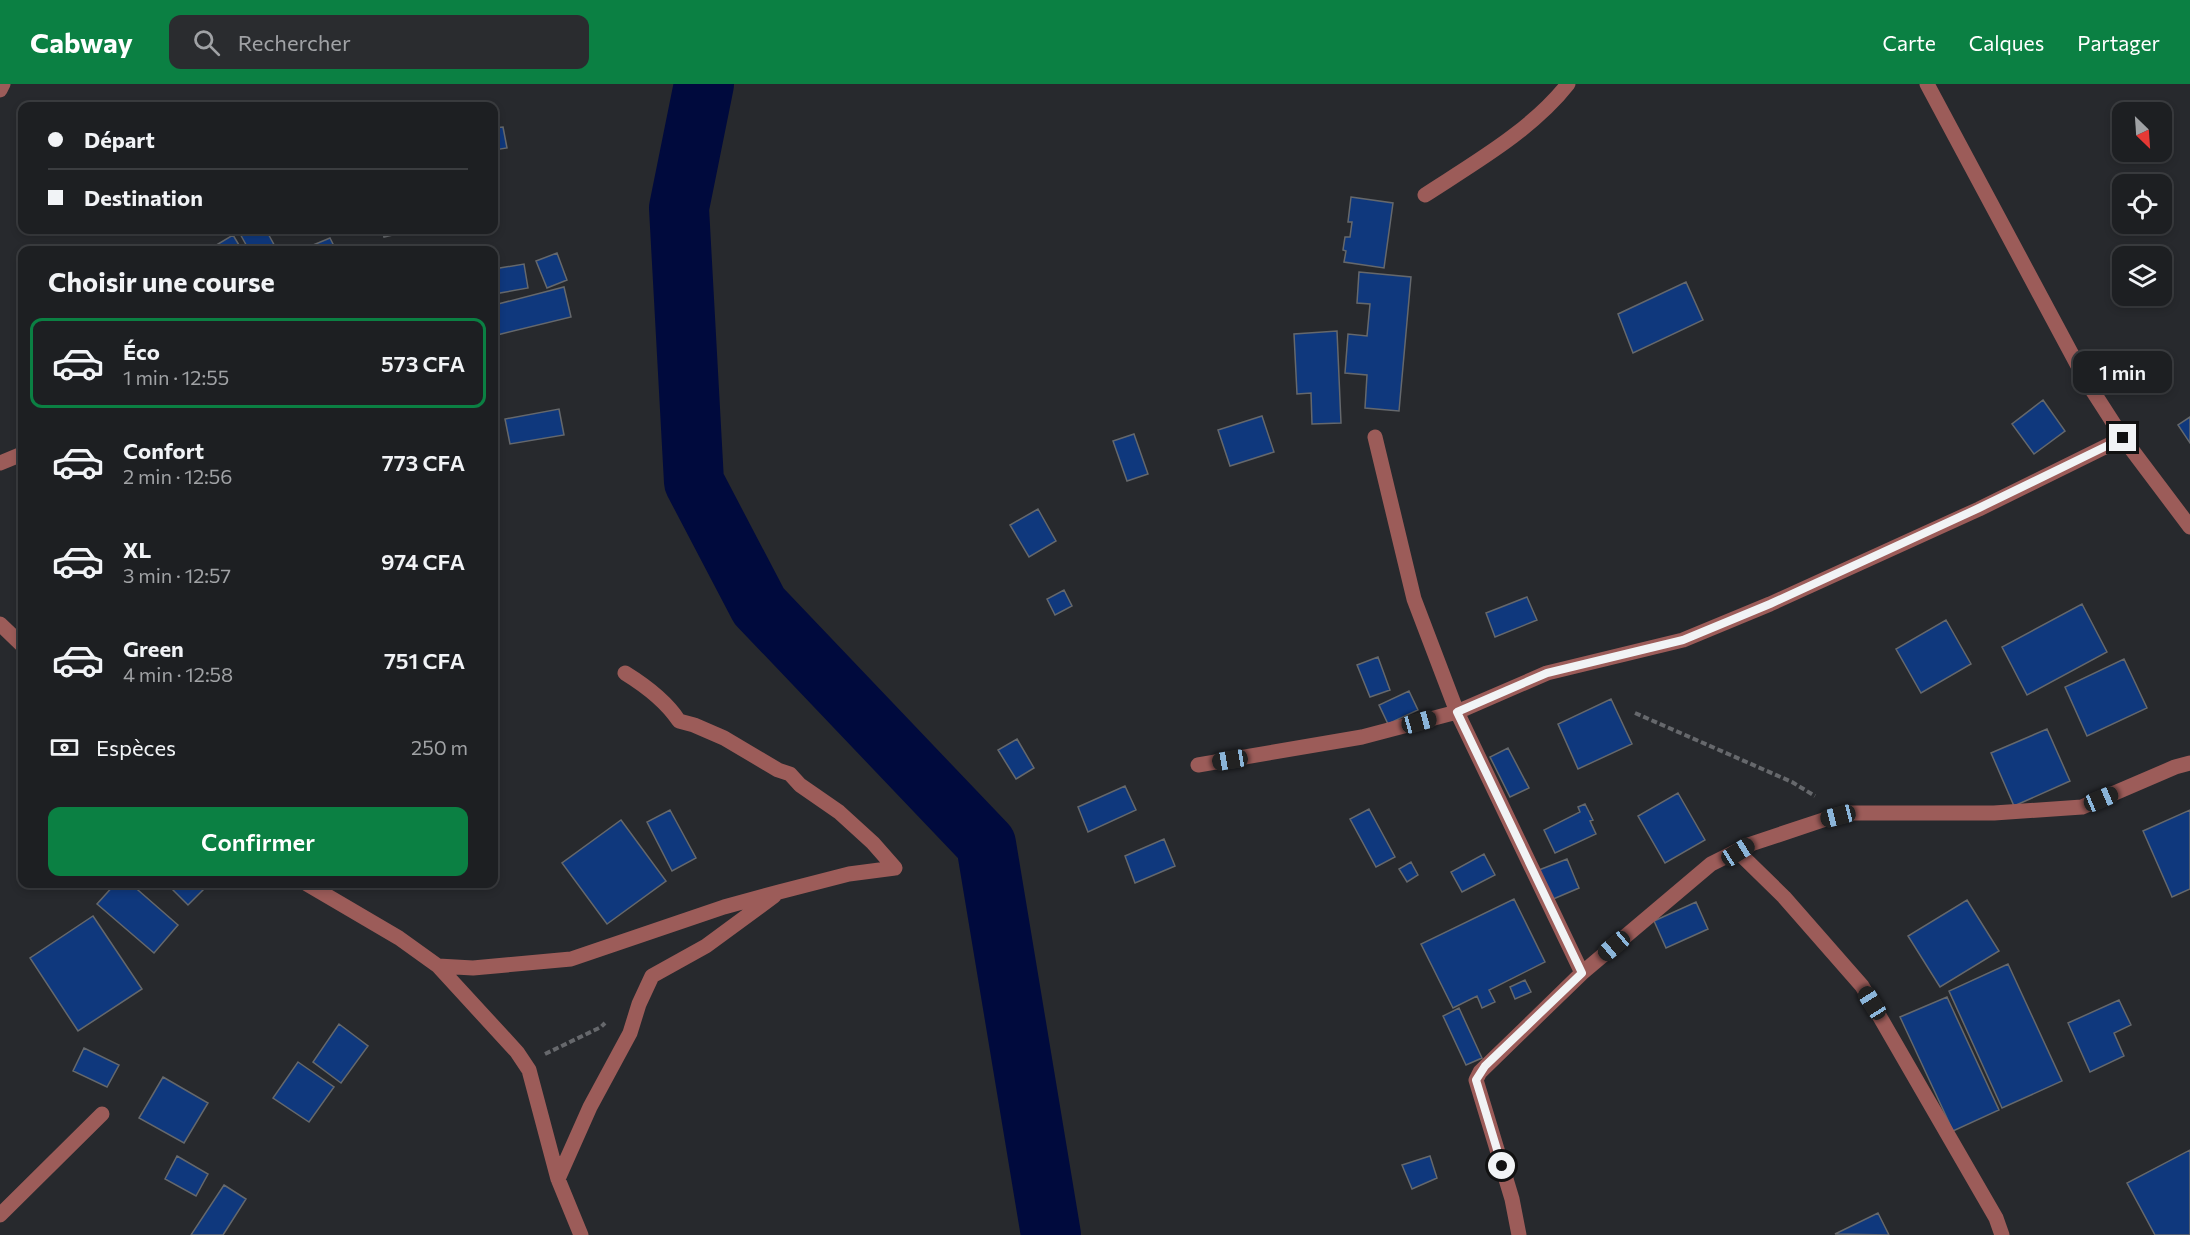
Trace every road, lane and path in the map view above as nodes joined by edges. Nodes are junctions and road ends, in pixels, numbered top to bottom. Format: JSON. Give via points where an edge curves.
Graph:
{"nodes":[{"id":1,"x":3,"y":84,"type":"edge"},
{"id":2,"x":1568,"y":84,"type":"edge"},
{"id":3,"x":1928,"y":84,"type":"edge"},
{"id":4,"x":0,"y":90,"type":"edge"},
{"id":5,"x":1425,"y":195,"type":"dead end"},
{"id":6,"x":1375,"y":437,"type":"dead end"},
{"id":7,"x":2123,"y":438,"type":"junction"},
{"id":8,"x":18,"y":456,"type":"edge"},
{"id":9,"x":0,"y":463,"type":"edge"},
{"id":10,"x":2190,"y":527,"type":"edge"},
{"id":11,"x":0,"y":624,"type":"edge"},
{"id":12,"x":18,"y":641,"type":"edge"},
{"id":13,"x":625,"y":673,"type":"dead end"},
{"id":14,"x":1457,"y":712,"type":"junction"},
{"id":15,"x":1635,"y":713,"type":"dead end"},
{"id":16,"x":2190,"y":763,"type":"edge"},
{"id":17,"x":1198,"y":765,"type":"dead end"},
{"id":18,"x":1851,"y":813,"type":"junction"},
{"id":19,"x":1738,"y":852,"type":"junction"},
{"id":20,"x":314,"y":888,"type":"edge"},
{"id":21,"x":779,"y":892,"type":"junction"},
{"id":22,"x":438,"y":966,"type":"junction"},
{"id":23,"x":1582,"y":973,"type":"junction"},
{"id":24,"x":639,"y":1004,"type":"junction"},
{"id":25,"x":530,"y":1070,"type":"junction"},
{"id":26,"x":102,"y":1114,"type":"dead end"},
{"id":27,"x":558,"y":1179,"type":"junction"},
{"id":28,"x":0,"y":1215,"type":"edge"},
{"id":29,"x":581,"y":1235,"type":"edge"},
{"id":30,"x":1519,"y":1235,"type":"edge"},
{"id":31,"x":2002,"y":1235,"type":"edge"}],
"edges":[{"from":1,"to":4,"type":"street"},
{"from":2,"to":5,"type":"street","via":[[1497,148]]},
{"from":3,"to":7,"type":"street","via":[[2085,379]]},
{"from":6,"to":14,"type":"street","via":[[1414,599]]},
{"from":7,"to":10,"type":"street"},
{"from":7,"to":14,"type":"street","via":[[1770,604],[1683,640],[1547,673]]},
{"from":8,"to":9,"type":"street"},
{"from":11,"to":12,"type":"street"},
{"from":13,"to":21,"type":"street","via":[[671,709],[680,721],[724,738],[790,774],[839,812],[895,868],[849,874]]},
{"from":14,"to":17,"type":"street","via":[[1362,736]]},
{"from":14,"to":23,"type":"street"},
{"from":15,"to":18,"type":"path","via":[[1792,782]]},
{"from":16,"to":18,"type":"street","via":[[2082,807],[1994,813]]},
{"from":18,"to":19,"type":"street","via":[[1751,844]]},
{"from":19,"to":23,"type":"street","via":[[1711,864]]},
{"from":19,"to":31,"type":"street","via":[[1784,897],[1862,986],[1996,1218]]},
{"from":20,"to":22,"type":"street"},
{"from":21,"to":22,"type":"street","via":[[571,959],[473,968]]},
{"from":21,"to":24,"type":"street","via":[[706,946],[652,976]]},
{"from":22,"to":25,"type":"street"},
{"from":23,"to":30,"type":"street","via":[[1485,1066],[1476,1080]]},
{"from":24,"to":25,"type":"path","via":[[617,1012],[601,1027],[547,1052]]},
{"from":24,"to":27,"type":"street","via":[[630,1033],[590,1107]]},
{"from":25,"to":27,"type":"street"},
{"from":26,"to":28,"type":"street"},
{"from":27,"to":29,"type":"street"}]}
